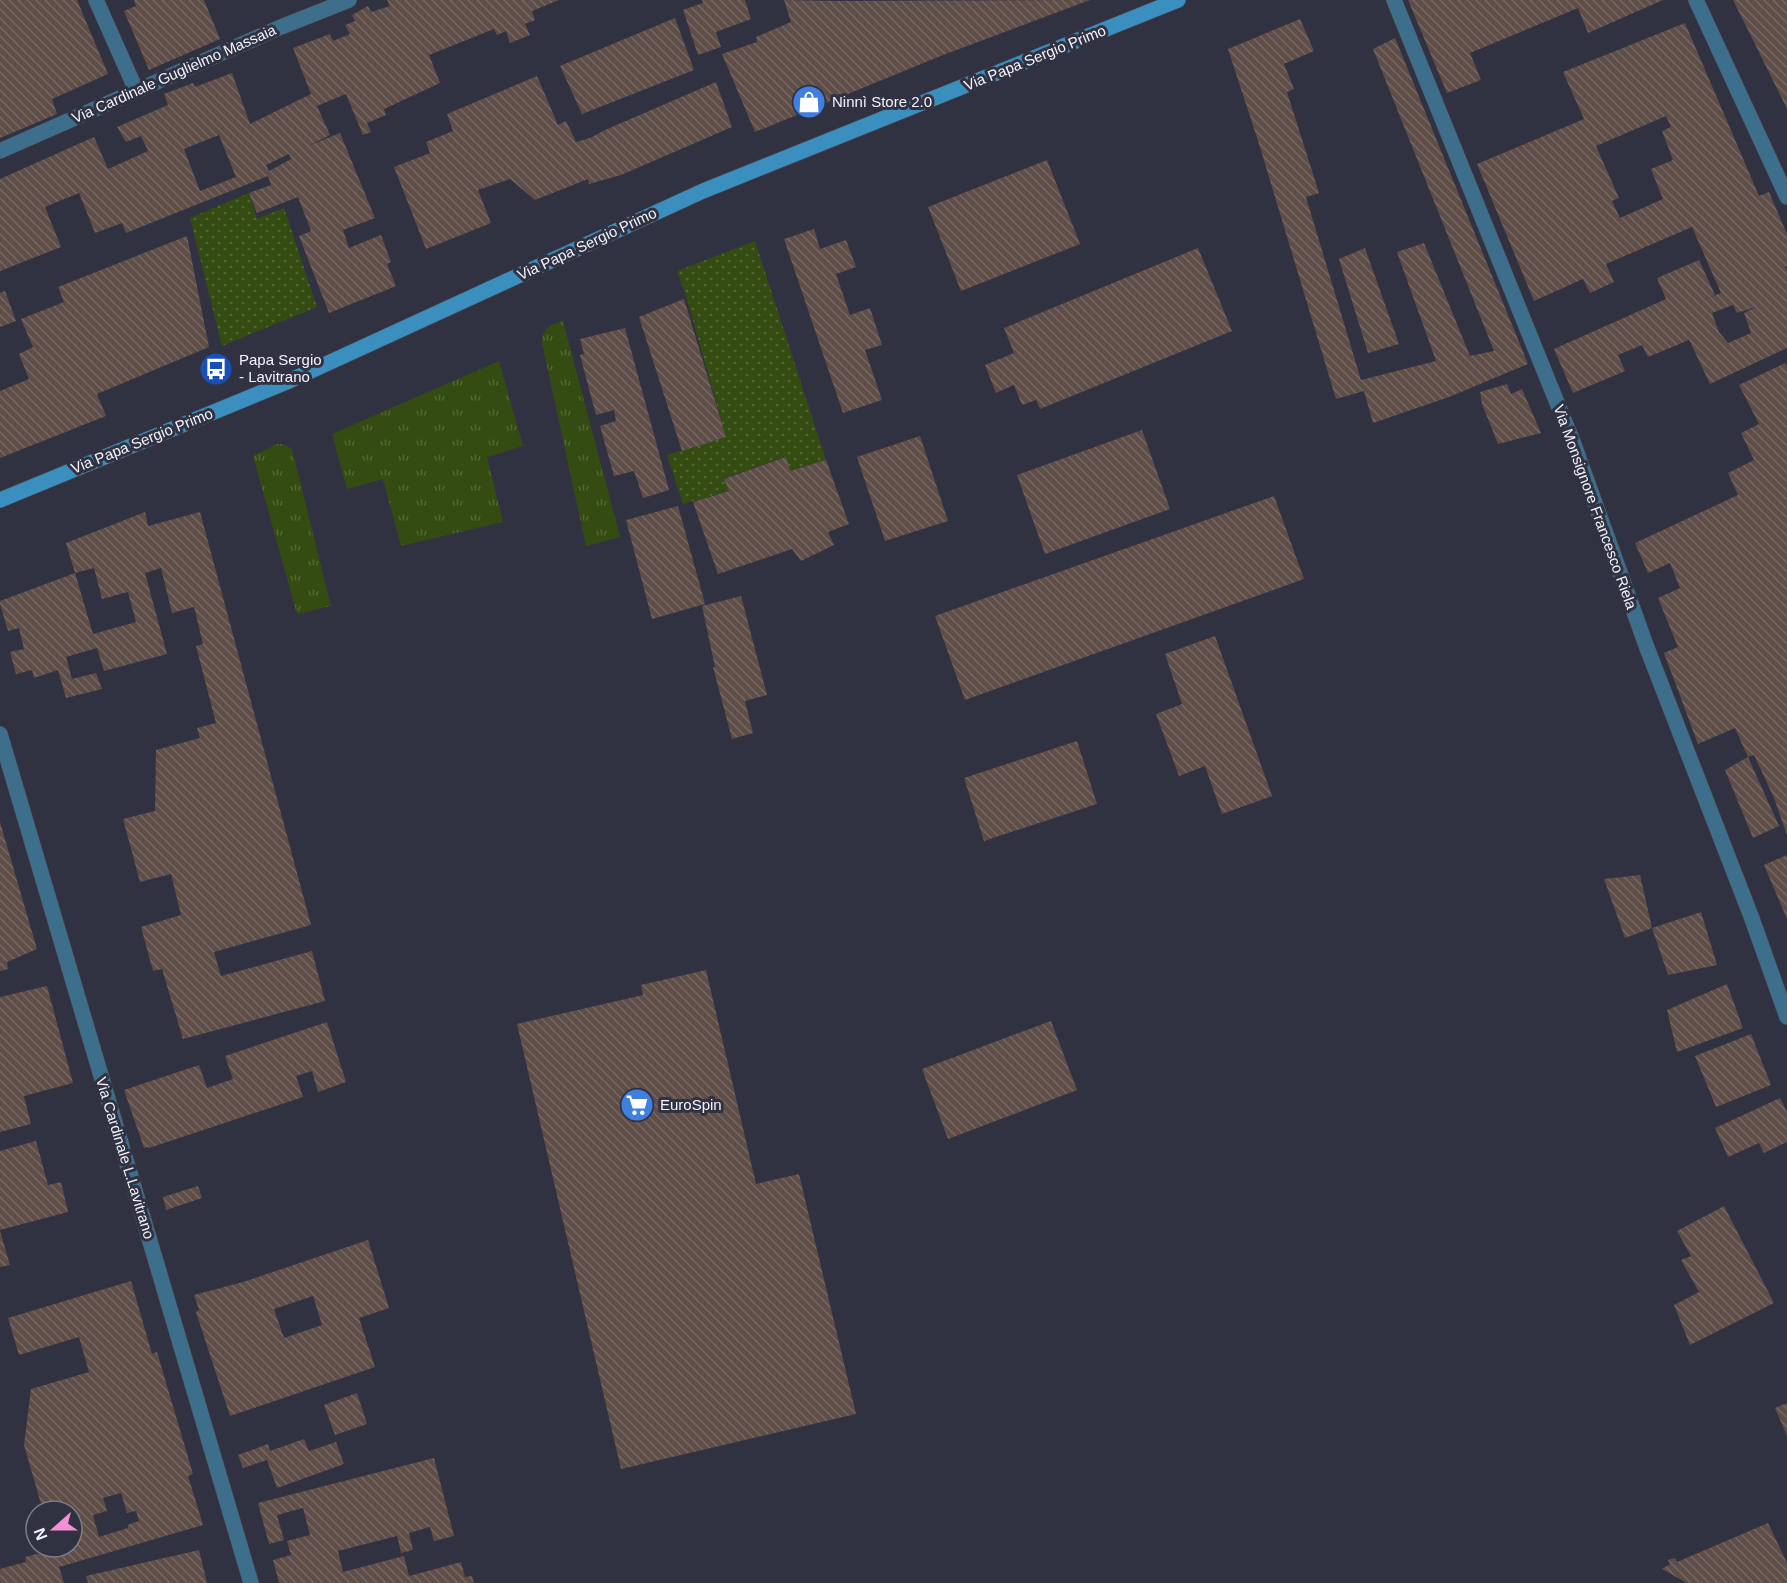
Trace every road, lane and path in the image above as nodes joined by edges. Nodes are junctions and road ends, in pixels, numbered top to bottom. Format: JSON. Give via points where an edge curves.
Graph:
{"nodes":[{"id":1,"x":96,"y":0,"type":"edge"},
{"id":2,"x":350,"y":0,"type":"edge"},
{"id":3,"x":1178,"y":0,"type":"edge"},
{"id":4,"x":1394,"y":0,"type":"edge"},
{"id":5,"x":1696,"y":0,"type":"edge"},
{"id":6,"x":136,"y":90,"type":"junction"},
{"id":7,"x":0,"y":151,"type":"edge"},
{"id":8,"x":1787,"y":197,"type":"edge"},
{"id":9,"x":0,"y":500,"type":"edge"},
{"id":10,"x":0,"y":734,"type":"edge"},
{"id":11,"x":1787,"y":1017,"type":"edge"},
{"id":12,"x":251,"y":1583,"type":"edge"}],
"edges":[{"from":1,"to":6,"type":"street"},
{"from":2,"to":6,"type":"street","name":"Via Cardinale Guglielmo Massaia"},
{"from":3,"to":9,"type":"main road","name":"Via Papa Sergio Primo","via":[[703,191],[289,381]]},
{"from":4,"to":11,"type":"street","name":"Via Monsignore Francesco Riela","via":[[1573,442]]},
{"from":5,"to":8,"type":"street"},
{"from":6,"to":7,"type":"street","name":"Via Cardinale Guglielmo Massaia"},
{"from":10,"to":12,"type":"street","name":"Via Cardinale L.Lavitrano"}]}
